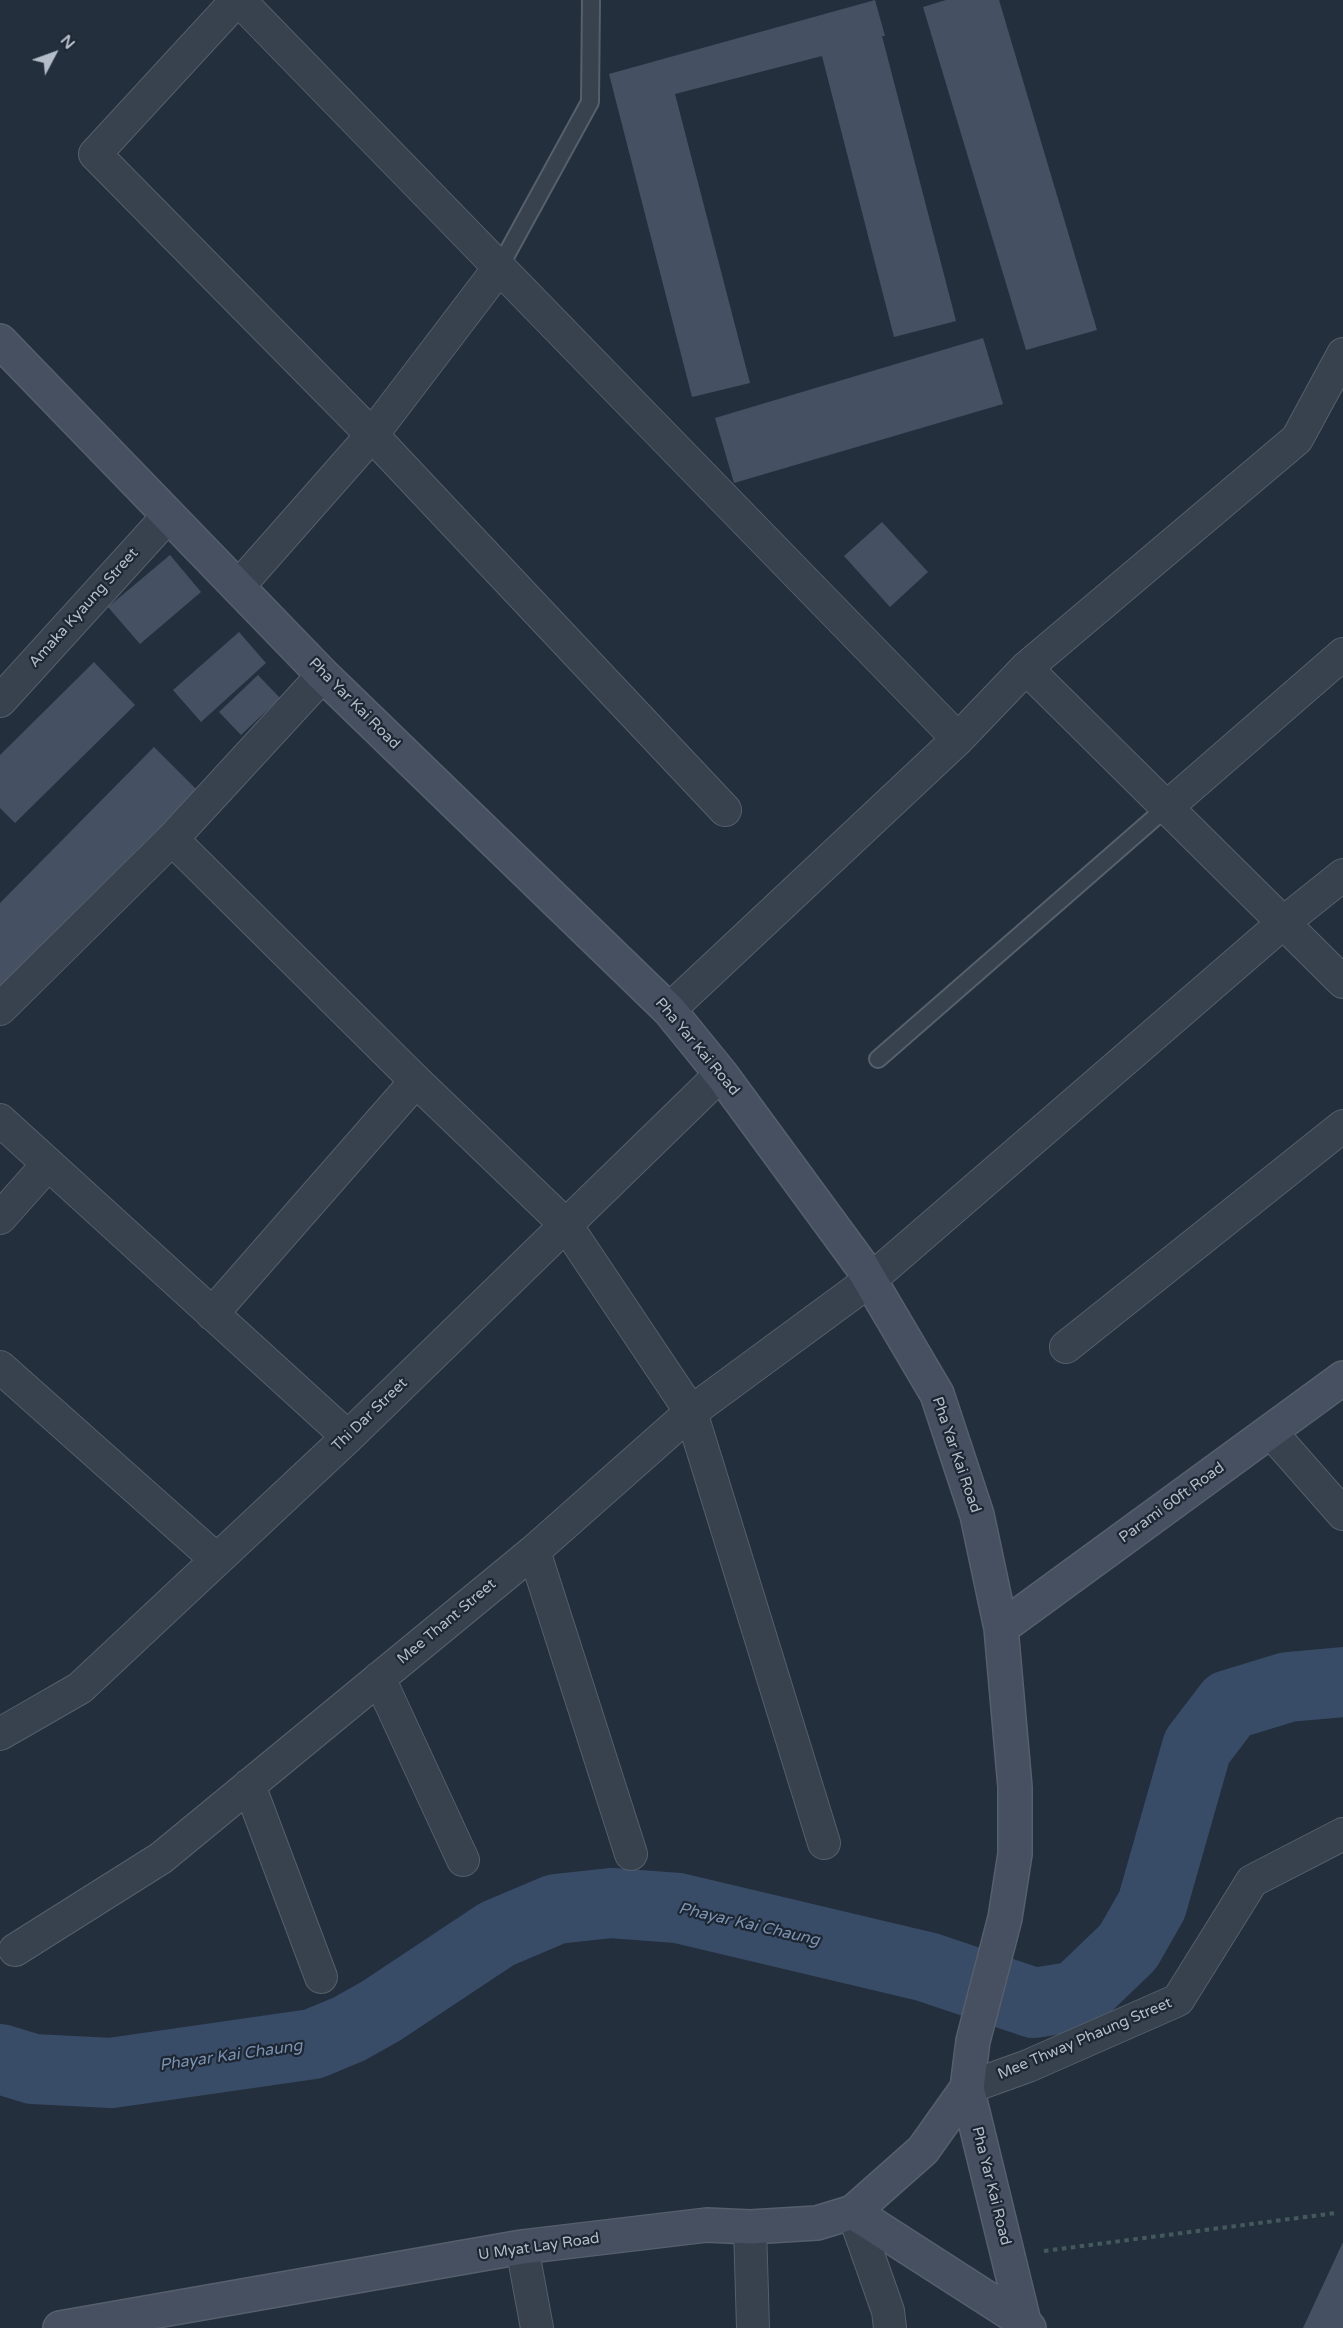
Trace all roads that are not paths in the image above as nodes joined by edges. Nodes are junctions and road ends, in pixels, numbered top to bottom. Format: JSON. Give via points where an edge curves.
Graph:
{"nodes":[{"id":1,"x":238,"y":0,"type":"edge"},
{"id":2,"x":591,"y":0,"type":"edge"},
{"id":3,"x":499,"y":268,"type":"junction"},
{"id":4,"x":0,"y":341,"type":"edge"},
{"id":5,"x":1343,"y":354,"type":"edge"},
{"id":6,"x":372,"y":435,"type":"junction"},
{"id":7,"x":169,"y":516,"type":"junction"},
{"id":8,"x":238,"y":587,"type":"junction"},
{"id":9,"x":1343,"y":654,"type":"edge"},
{"id":10,"x":1026,"y":668,"type":"junction"},
{"id":11,"x":324,"y":675,"type":"junction"},
{"id":12,"x":0,"y":701,"type":"edge"},
{"id":13,"x":958,"y":739,"type":"junction"},
{"id":14,"x":1167,"y":807,"type":"junction"},
{"id":15,"x":725,"y":810,"type":"dead end"},
{"id":16,"x":172,"y":839,"type":"junction"},
{"id":17,"x":1343,"y":875,"type":"edge"},
{"id":18,"x":1283,"y":923,"type":"junction"},
{"id":19,"x":1343,"y":982,"type":"edge"},
{"id":20,"x":0,"y":1009,"type":"edge"},
{"id":21,"x":669,"y":1010,"type":"junction"},
{"id":22,"x":878,"y":1059,"type":"dead end"},
{"id":23,"x":721,"y":1074,"type":"junction"},
{"id":24,"x":416,"y":1081,"type":"junction"},
{"id":25,"x":0,"y":1120,"type":"edge"},
{"id":26,"x":1343,"y":1126,"type":"edge"},
{"id":27,"x":48,"y":1164,"type":"junction"},
{"id":28,"x":0,"y":1218,"type":"edge"},
{"id":29,"x":566,"y":1225,"type":"junction"},
{"id":30,"x":869,"y":1281,"type":"junction"},
{"id":31,"x":212,"y":1314,"type":"junction"},
{"id":32,"x":1066,"y":1347,"type":"dead end"},
{"id":33,"x":0,"y":1366,"type":"edge"},
{"id":34,"x":1343,"y":1378,"type":"edge"},
{"id":35,"x":691,"y":1412,"type":"junction"},
{"id":36,"x":1270,"y":1431,"type":"junction"},
{"id":37,"x":348,"y":1437,"type":"junction"},
{"id":38,"x":1343,"y":1514,"type":"edge"},
{"id":39,"x":534,"y":1551,"type":"junction"},
{"id":40,"x":217,"y":1560,"type":"junction"},
{"id":41,"x":1001,"y":1628,"type":"junction"},
{"id":42,"x":379,"y":1678,"type":"junction"},
{"id":43,"x":0,"y":1734,"type":"edge"},
{"id":44,"x":249,"y":1785,"type":"junction"},
{"id":45,"x":1343,"y":1834,"type":"edge"},
{"id":46,"x":824,"y":1843,"type":"dead end"},
{"id":47,"x":631,"y":1854,"type":"dead end"},
{"id":48,"x":463,"y":1860,"type":"dead end"},
{"id":49,"x":15,"y":1950,"type":"dead end"},
{"id":50,"x":321,"y":1977,"type":"dead end"},
{"id":51,"x":967,"y":2088,"type":"junction"},
{"id":52,"x":854,"y":2212,"type":"junction"},
{"id":53,"x":750,"y":2227,"type":"junction"},
{"id":54,"x":522,"y":2247,"type":"junction"},
{"id":55,"x":1026,"y":2325,"type":"edge"},
{"id":56,"x":60,"y":2328,"type":"edge"},
{"id":57,"x":537,"y":2328,"type":"edge"},
{"id":58,"x":753,"y":2328,"type":"edge"},
{"id":59,"x":890,"y":2328,"type":"edge"}],
"edges":[{"from":1,"to":3,"type":"street"},
{"from":1,"to":6,"type":"street","via":[[95,154]]},
{"from":2,"to":3,"type":"lane","via":[[590,102]]},
{"from":3,"to":6,"type":"street"},
{"from":3,"to":13,"type":"street"},
{"from":4,"to":7,"type":"main road","name":"Pha Yar Kai Road"},
{"from":5,"to":10,"type":"street","via":[[1297,439]]},
{"from":6,"to":8,"type":"street"},
{"from":6,"to":15,"type":"street"},
{"from":7,"to":8,"type":"main road","name":"Pha Yar Kai Road"},
{"from":7,"to":12,"type":"street","name":"Amaka Kyaung Street"},
{"from":8,"to":11,"type":"main road","name":"Pha Yar Kai Road"},
{"from":9,"to":14,"type":"street"},
{"from":10,"to":13,"type":"street"},
{"from":10,"to":14,"type":"street"},
{"from":11,"to":16,"type":"street"},
{"from":11,"to":21,"type":"main road","name":"Pha Yar Kai Road"},
{"from":13,"to":21,"type":"street"},
{"from":14,"to":18,"type":"street"},
{"from":14,"to":22,"type":"lane"},
{"from":16,"to":20,"type":"street"},
{"from":16,"to":24,"type":"street"},
{"from":17,"to":18,"type":"street","name":"Mee Thant Street"},
{"from":18,"to":19,"type":"street"},
{"from":18,"to":30,"type":"street","name":"Mee Thant Street"},
{"from":21,"to":23,"type":"main road","name":"Pha Yar Kai Road"},
{"from":23,"to":29,"type":"street","name":"Thi Dar Street"},
{"from":23,"to":30,"type":"main road","name":"Pha Yar Kai Road"},
{"from":24,"to":29,"type":"street"},
{"from":24,"to":31,"type":"street"},
{"from":25,"to":27,"type":"street"},
{"from":26,"to":32,"type":"street"},
{"from":27,"to":28,"type":"street"},
{"from":27,"to":31,"type":"street"},
{"from":29,"to":35,"type":"street"},
{"from":29,"to":37,"type":"street","name":"Thi Dar Street"},
{"from":30,"to":35,"type":"street","name":"Mee Thant Street"},
{"from":30,"to":41,"type":"main road","name":"Pha Yar Kai Road","via":[[937,1394],[977,1515]]},
{"from":31,"to":37,"type":"street"},
{"from":33,"to":40,"type":"street"},
{"from":34,"to":36,"type":"main road","name":"Parami 60ft Road"},
{"from":35,"to":39,"type":"street","name":"Mee Thant Street"},
{"from":35,"to":46,"type":"street"},
{"from":36,"to":38,"type":"street"},
{"from":36,"to":41,"type":"main road","name":"Parami 60ft Road"},
{"from":37,"to":40,"type":"street","name":"Thi Dar Street"},
{"from":39,"to":42,"type":"street","name":"Mee Thant Street"},
{"from":39,"to":47,"type":"street"},
{"from":40,"to":43,"type":"street","name":"Thi Dar Street","via":[[80,1688]]},
{"from":41,"to":51,"type":"main road","name":"Pha Yar Kai Road","via":[[1016,1854],[1005,1918],[973,2042]]},
{"from":42,"to":44,"type":"street","name":"Mee Thant Street"},
{"from":42,"to":48,"type":"street"},
{"from":44,"to":49,"type":"street","name":"Mee Thant Street","via":[[161,1858]]},
{"from":44,"to":50,"type":"street"},
{"from":45,"to":51,"type":"street","name":"Mee Thway Phaung Street","via":[[1252,1881],[1178,2000],[1028,2066]]},
{"from":51,"to":52,"type":"main road","name":"U Myat Lay Road","via":[[923,2150]]},
{"from":51,"to":55,"type":"main road","name":"Pha Yar Kai Road"},
{"from":52,"to":53,"type":"main road","name":"U Myat Lay Road","via":[[817,2223]]},
{"from":52,"to":55,"type":"main road"},
{"from":52,"to":59,"type":"street","via":[[888,2311]]},
{"from":53,"to":54,"type":"main road","name":"U Myat Lay Road","via":[[707,2225]]},
{"from":53,"to":58,"type":"street"},
{"from":54,"to":56,"type":"main road","name":"U Myat Lay Road"},
{"from":54,"to":57,"type":"street"}]}
